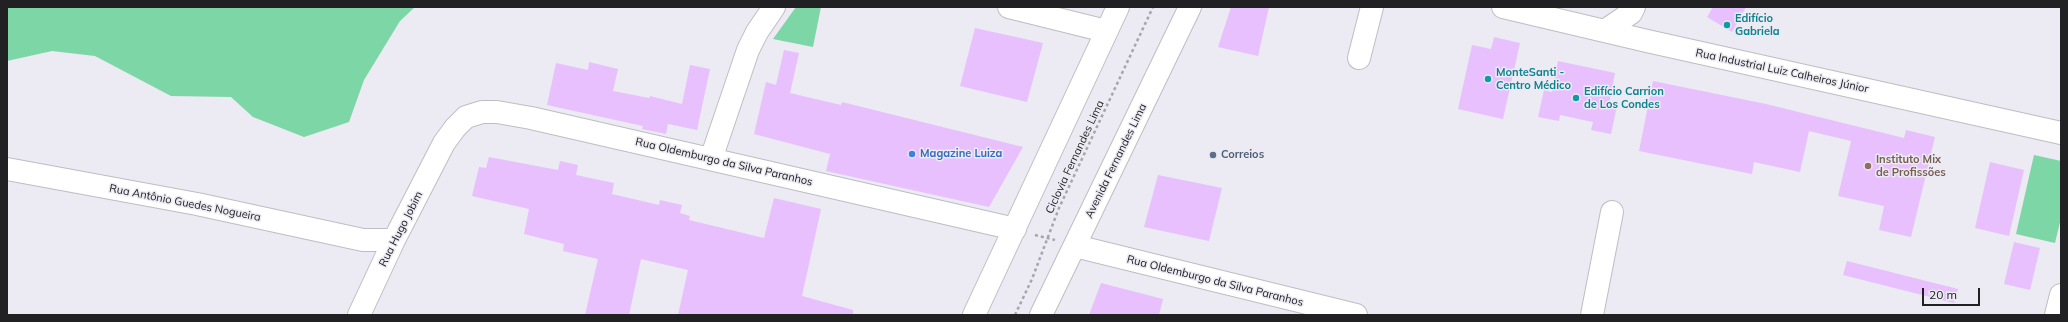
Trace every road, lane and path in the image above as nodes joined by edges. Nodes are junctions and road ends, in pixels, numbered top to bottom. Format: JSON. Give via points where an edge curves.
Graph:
{"nodes":[{"id":1,"x":774,"y":7,"type":"edge"},
{"id":2,"x":1009,"y":7,"type":"edge"},
{"id":3,"x":1118,"y":7,"type":"edge"},
{"id":4,"x":1153,"y":7,"type":"edge"},
{"id":5,"x":1190,"y":7,"type":"edge"},
{"id":6,"x":1372,"y":7,"type":"edge"},
{"id":7,"x":1503,"y":7,"type":"edge"},
{"id":8,"x":1633,"y":10,"type":"edge"},
{"id":9,"x":1606,"y":30,"type":"junction"},
{"id":10,"x":1106,"y":31,"type":"junction"},
{"id":11,"x":1647,"y":41,"type":"junction"},
{"id":12,"x":1360,"y":58,"type":"dead end"},
{"id":13,"x":2061,"y":133,"type":"edge"},
{"id":14,"x":444,"y":143,"type":"joint"},
{"id":15,"x":711,"y":159,"type":"junction"},
{"id":16,"x":7,"y":169,"type":"edge"},
{"id":17,"x":1612,"y":212,"type":"dead end"},
{"id":18,"x":1015,"y":229,"type":"junction"},
{"id":19,"x":1048,"y":238,"type":"junction"},
{"id":20,"x":363,"y":240,"type":"junction"},
{"id":21,"x":394,"y":240,"type":"junction"},
{"id":22,"x":1075,"y":246,"type":"junction"},
{"id":23,"x":383,"y":263,"type":"junction"},
{"id":24,"x":2061,"y":295,"type":"edge"},
{"id":25,"x":358,"y":315,"type":"edge"},
{"id":26,"x":974,"y":315,"type":"edge"},
{"id":27,"x":1015,"y":315,"type":"edge"},
{"id":28,"x":1041,"y":315,"type":"edge"},
{"id":29,"x":1356,"y":315,"type":"edge"},
{"id":30,"x":1592,"y":315,"type":"edge"},
{"id":31,"x":2056,"y":315,"type":"edge"}],
"edges":[{"from":1,"to":15,"type":"main road","via":[[748,50]]},
{"from":2,"to":10,"type":"main road"},
{"from":3,"to":10,"type":"main road"},
{"from":4,"to":19,"type":"path","name":"Ciclovia Fernandes Lima","via":[[1059,208]]},
{"from":5,"to":22,"type":"main road","name":"Avenida Fernandes Lima"},
{"from":6,"to":12,"type":"main road"},
{"from":7,"to":9,"type":"main road","name":"Rua Industrial Luiz Calheiros Júnior"},
{"from":8,"to":9,"type":"main road"},
{"from":8,"to":11,"type":"main road"},
{"from":9,"to":11,"type":"main road","name":"Rua Industrial Luiz Calheiros Júnior"},
{"from":10,"to":18,"type":"main road"},
{"from":11,"to":13,"type":"main road","name":"Rua Industrial Luiz Calheiros Júnior"},
{"from":14,"to":15,"type":"main road","name":"Rua Oldemburgo da Silva Paranhos","via":[[466,117],[482,112],[497,112]]},
{"from":14,"to":21,"type":"main road","name":"Rua Hugo Jobim"},
{"from":15,"to":18,"type":"main road","name":"Rua Oldemburgo da Silva Paranhos"},
{"from":16,"to":20,"type":"main road","name":"Rua Antônio Guedes Nogueira","via":[[197,204]]},
{"from":17,"to":30,"type":"main road"},
{"from":18,"to":19,"type":"path"},
{"from":18,"to":26,"type":"main road"},
{"from":19,"to":22,"type":"path"},
{"from":19,"to":27,"type":"path","name":"Ciclovia Fernandes Lima"},
{"from":20,"to":21,"type":"main road","name":"Rua Antônio Guedes Nogueira"},
{"from":20,"to":23,"type":"main road"},
{"from":21,"to":23,"type":"main road","name":"Rua Hugo Jobim"},
{"from":22,"to":28,"type":"main road","name":"Avenida Fernandes Lima"},
{"from":22,"to":29,"type":"main road","name":"Rua Oldemburgo da Silva Paranhos"},
{"from":23,"to":25,"type":"main road","name":"Rua Hugo Jobim"},
{"from":24,"to":31,"type":"main road"}]}
